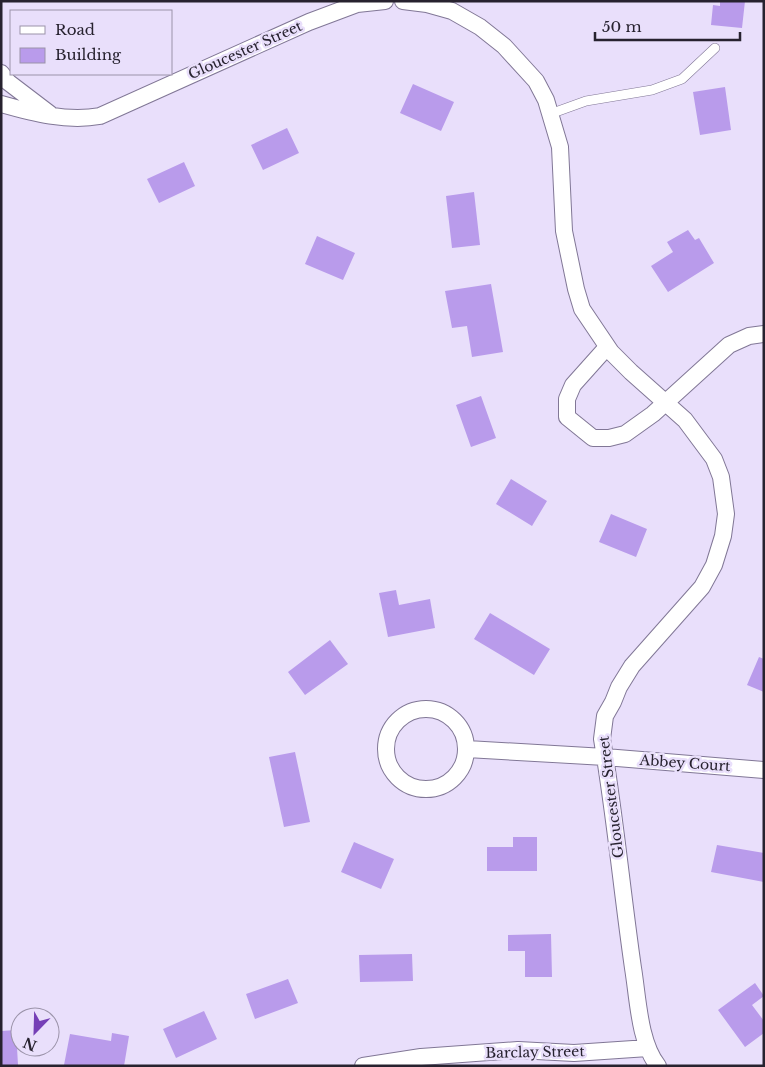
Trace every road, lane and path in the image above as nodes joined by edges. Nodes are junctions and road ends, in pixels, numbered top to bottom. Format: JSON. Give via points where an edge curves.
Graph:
{"nodes":[{"id":1,"x":385,"y":1,"type":"edge"},
{"id":2,"x":403,"y":1,"type":"edge"},
{"id":3,"x":716,"y":48,"type":"dead end"},
{"id":4,"x":1,"y":72,"type":"edge"},
{"id":5,"x":1,"y":104,"type":"edge"},
{"id":6,"x":550,"y":114,"type":"junction"},
{"id":7,"x":51,"y":116,"type":"junction"},
{"id":8,"x":764,"y":334,"type":"edge"},
{"id":9,"x":607,"y":347,"type":"junction"},
{"id":10,"x":665,"y":401,"type":"junction"},
{"id":11,"x":467,"y":749,"type":"junction"},
{"id":12,"x":606,"y":757,"type":"junction"},
{"id":13,"x":764,"y":770,"type":"edge"},
{"id":14,"x":648,"y":1048,"type":"junction"},
{"id":15,"x":363,"y":1066,"type":"edge"},
{"id":16,"x":658,"y":1066,"type":"edge"}],
"edges":[{"from":1,"to":7,"type":"street","name":"Gloucester Street","via":[[357,4],[308,22],[100,116],[82,119]]},
{"from":2,"to":6,"type":"street","name":"Gloucester Street","via":[[452,11],[480,27],[504,46],[536,81]]},
{"from":3,"to":6,"type":"lane","via":[[682,79],[652,90],[586,101]]},
{"from":4,"to":7,"type":"street","via":[[8,82]]},
{"from":5,"to":7,"type":"street","name":"Gloucester Street"},
{"from":6,"to":9,"type":"street","name":"Gloucester Street","via":[[560,147],[564,231],[576,290],[582,309]]},
{"from":8,"to":10,"type":"street","via":[[749,336],[729,345]]},
{"from":9,"to":10,"type":"street","name":"Gloucester Street"},
{"from":9,"to":10,"type":"street","via":[[572,385],[567,417],[593,438],[609,438],[625,434]]},
{"from":10,"to":12,"type":"street","name":"Gloucester Street","via":[[685,420],[714,459],[722,477],[726,514],[723,536],[714,565],[702,587],[632,666],[619,687],[605,716],[602,738]]},
{"from":11,"to":11,"type":"street","via":[[459,725],[450,716],[426,709],[413,711],[393,726],[386,751],[396,776],[408,785],[434,789],[458,775]]},
{"from":11,"to":12,"type":"street","name":"Abbey Court"},
{"from":12,"to":13,"type":"street","name":"Abbey Court"},
{"from":12,"to":14,"type":"street","name":"Gloucester Street","via":[[626,921],[642,1029]]},
{"from":14,"to":15,"type":"street","name":"Barclay Street","via":[[574,1053],[518,1050],[421,1057]]},
{"from":14,"to":16,"type":"street","name":"Gloucester Street"}]}
